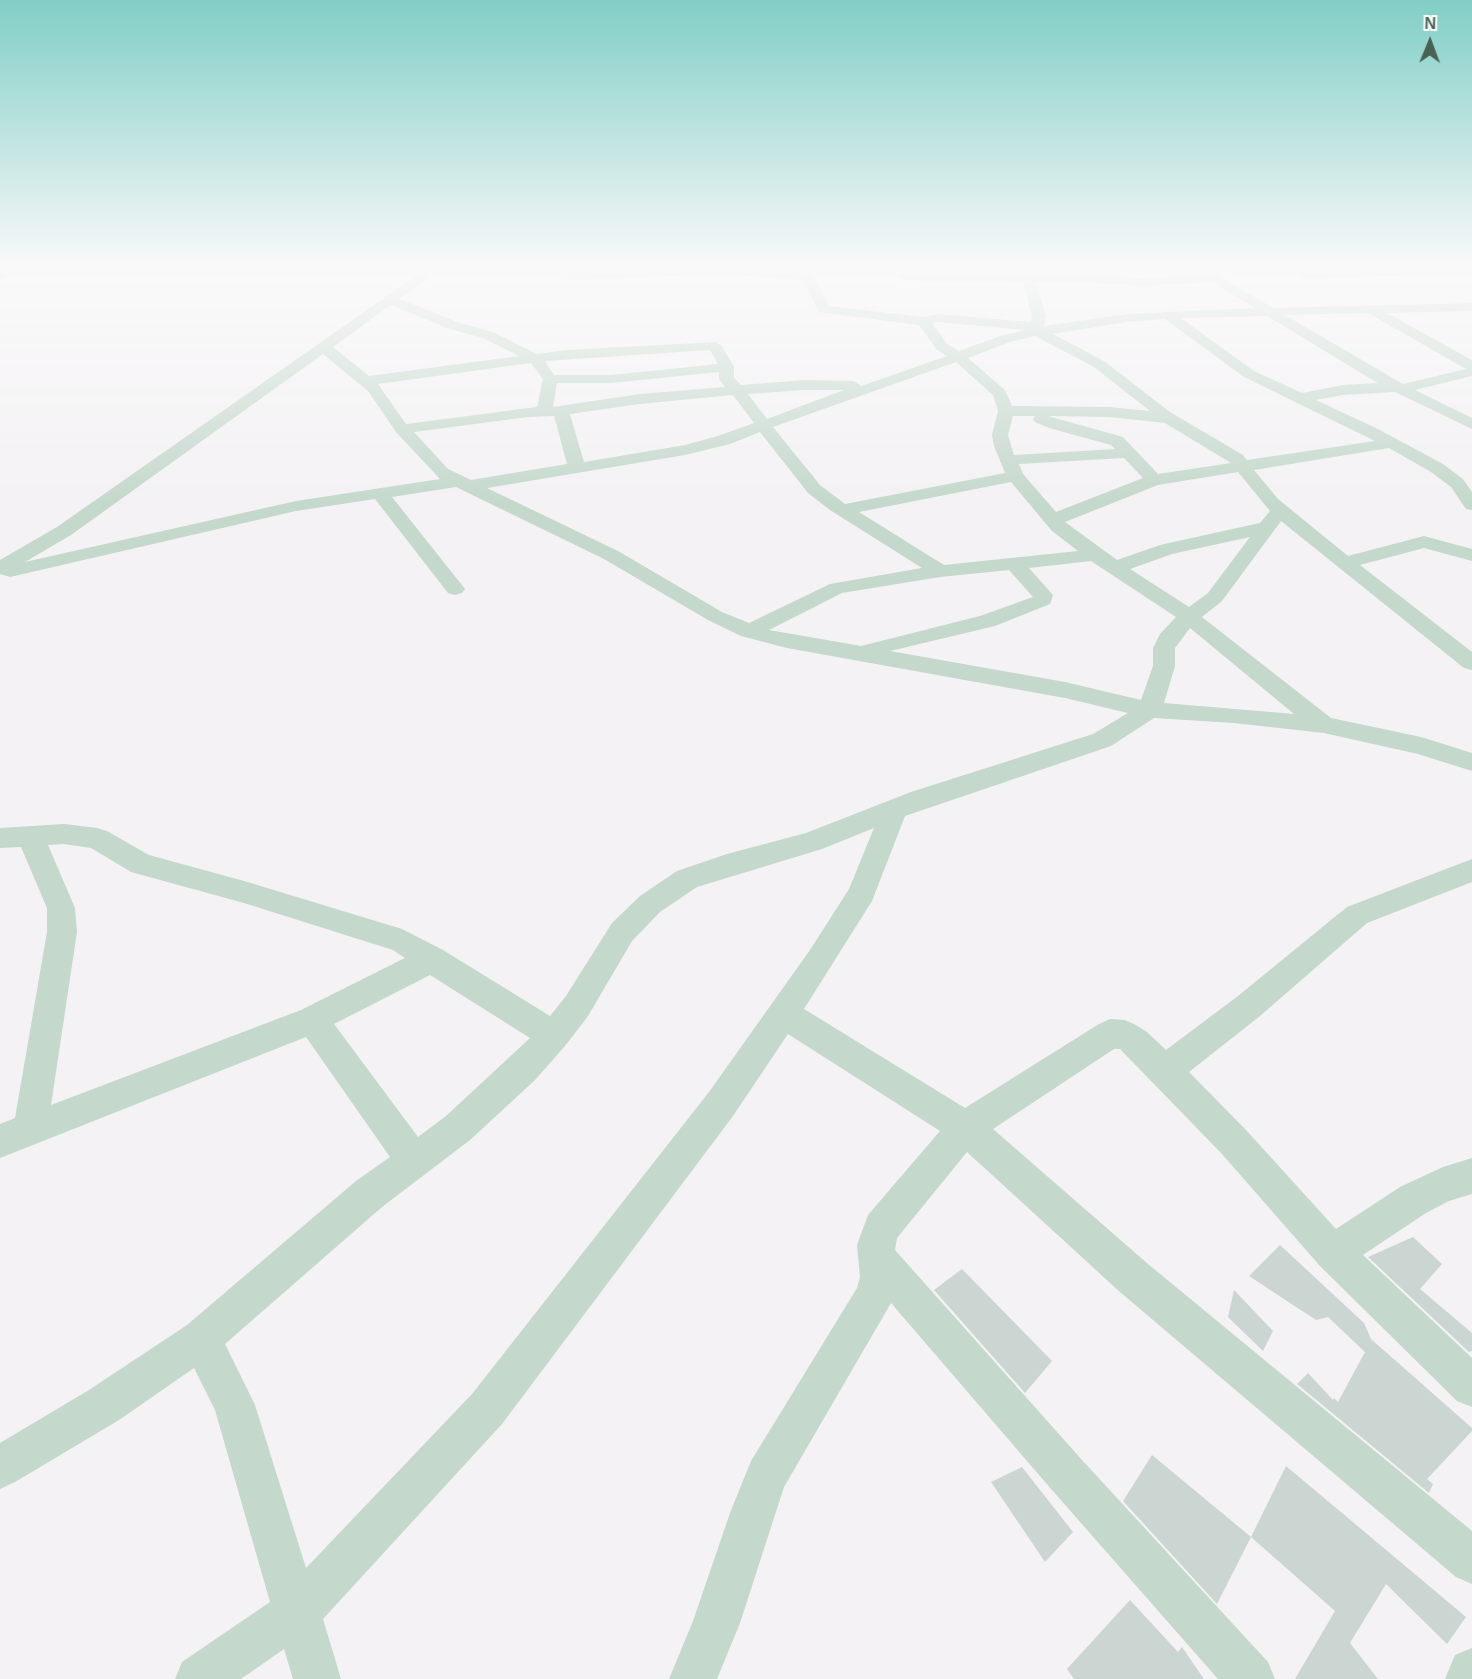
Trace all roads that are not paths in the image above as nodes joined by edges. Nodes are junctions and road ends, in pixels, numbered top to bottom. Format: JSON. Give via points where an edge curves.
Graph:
{"nodes":[{"id":1,"x":325,"y":348,"type":"joint"},
{"id":2,"x":515,"y":348,"type":"edge"},
{"id":3,"x":647,"y":348,"type":"edge"},
{"id":4,"x":718,"y":348,"type":"edge"},
{"id":5,"x":944,"y":348,"type":"edge"},
{"id":6,"x":981,"y":348,"type":"edge"},
{"id":7,"x":1071,"y":348,"type":"edge"},
{"id":8,"x":1214,"y":348,"type":"edge"},
{"id":9,"x":1333,"y":348,"type":"edge"},
{"id":10,"x":1439,"y":348,"type":"edge"},
{"id":11,"x":1472,"y":351,"type":"edge"},
{"id":12,"x":1450,"y":354,"type":"junction"},
{"id":13,"x":959,"y":357,"type":"junction"},
{"id":14,"x":535,"y":358,"type":"junction"},
{"id":15,"x":1472,"y":366,"type":"edge"},
{"id":16,"x":727,"y":368,"type":"junction"},
{"id":17,"x":1472,"y":372,"type":"edge"},
{"id":18,"x":660,"y":374,"type":"junction"},
{"id":19,"x":550,"y":380,"type":"junction"},
{"id":20,"x":365,"y":381,"type":"junction"},
{"id":21,"x":874,"y":387,"type":"junction"},
{"id":22,"x":1398,"y":388,"type":"junction"},
{"id":23,"x":738,"y":390,"type":"junction"},
{"id":24,"x":668,"y":396,"type":"junction"},
{"id":25,"x":1302,"y":398,"type":"junction"},
{"id":26,"x":552,"y":411,"type":"junction"},
{"id":27,"x":1006,"y":411,"type":"junction"},
{"id":28,"x":1029,"y":411,"type":"junction"},
{"id":29,"x":1168,"y":418,"type":"junction"},
{"id":30,"x":1470,"y":422,"type":"edge"},
{"id":31,"x":764,"y":425,"type":"junction"},
{"id":32,"x":402,"y":429,"type":"junction"},
{"id":33,"x":1392,"y":443,"type":"junction"},
{"id":34,"x":1127,"y":453,"type":"junction"},
{"id":35,"x":1243,"y":465,"type":"junction"},
{"id":36,"x":1011,"y":468,"type":"junction"},
{"id":37,"x":1437,"y":468,"type":"junction"},
{"id":38,"x":577,"y":469,"type":"junction"},
{"id":39,"x":1472,"y":473,"type":"edge"},
{"id":40,"x":1154,"y":480,"type":"junction"},
{"id":41,"x":463,"y":483,"type":"junction"},
{"id":42,"x":380,"y":493,"type":"junction"},
{"id":43,"x":1472,"y":505,"type":"edge"},
{"id":44,"x":843,"y":510,"type":"junction"},
{"id":45,"x":1272,"y":519,"type":"junction"},
{"id":46,"x":1053,"y":520,"type":"junction"},
{"id":47,"x":1095,"y":555,"type":"junction"},
{"id":48,"x":1472,"y":555,"type":"edge"},
{"id":49,"x":1014,"y":563,"type":"junction"},
{"id":50,"x":1343,"y":563,"type":"junction"},
{"id":51,"x":0,"y":568,"type":"edge"},
{"id":52,"x":1115,"y":568,"type":"junction"},
{"id":53,"x":940,"y":571,"type":"junction"},
{"id":54,"x":0,"y":573,"type":"edge"},
{"id":55,"x":455,"y":589,"type":"dead end"},
{"id":56,"x":1188,"y":617,"type":"junction"},
{"id":57,"x":749,"y":631,"type":"junction"},
{"id":58,"x":856,"y":652,"type":"junction"},
{"id":59,"x":1472,"y":663,"type":"edge"},
{"id":60,"x":1150,"y":710,"type":"junction"},
{"id":61,"x":1324,"y":725,"type":"junction"},
{"id":62,"x":1472,"y":762,"type":"edge"},
{"id":63,"x":894,"y":810,"type":"junction"},
{"id":64,"x":30,"y":836,"type":"junction"},
{"id":65,"x":0,"y":838,"type":"edge"},
{"id":66,"x":1472,"y":870,"type":"edge"},
{"id":67,"x":432,"y":959,"type":"junction"},
{"id":68,"x":784,"y":1014,"type":"junction"},
{"id":69,"x":312,"y":1020,"type":"junction"},
{"id":70,"x":554,"y":1036,"type":"junction"},
{"id":71,"x":1165,"y":1071,"type":"junction"},
{"id":72,"x":965,"y":1127,"type":"junction"},
{"id":73,"x":30,"y":1130,"type":"junction"},
{"id":74,"x":0,"y":1141,"type":"edge"},
{"id":75,"x":414,"y":1161,"type":"junction"},
{"id":76,"x":1472,"y":1176,"type":"edge"},
{"id":77,"x":1333,"y":1253,"type":"junction"},
{"id":78,"x":877,"y":1258,"type":"junction"},
{"id":79,"x":201,"y":1339,"type":"junction"},
{"id":80,"x":1472,"y":1386,"type":"edge"},
{"id":81,"x":0,"y":1467,"type":"edge"},
{"id":82,"x":1472,"y":1561,"type":"edge"},
{"id":83,"x":297,"y":1612,"type":"junction"},
{"id":84,"x":1472,"y":1672,"type":"edge"},
{"id":85,"x":199,"y":1679,"type":"edge"},
{"id":86,"x":317,"y":1679,"type":"edge"},
{"id":87,"x":693,"y":1679,"type":"edge"},
{"id":88,"x":1251,"y":1679,"type":"edge"},
{"id":89,"x":1469,"y":1679,"type":"edge"}],
"edges":[{"from":1,"to":20,"type":"street"},
{"from":1,"to":51,"type":"street","via":[[64,531]]},
{"from":2,"to":14,"type":"street"},
{"from":3,"to":14,"type":"street"},
{"from":4,"to":16,"type":"street"},
{"from":5,"to":13,"type":"street"},
{"from":6,"to":13,"type":"street"},
{"from":7,"to":29,"type":"street","via":[[1099,364]]},
{"from":8,"to":25,"type":"street","via":[[1249,374]]},
{"from":9,"to":22,"type":"street"},
{"from":10,"to":12,"type":"street"},
{"from":11,"to":12,"type":"street"},
{"from":12,"to":15,"type":"street"},
{"from":13,"to":21,"type":"street"},
{"from":13,"to":27,"type":"street","via":[[1000,393]]},
{"from":14,"to":19,"type":"street"},
{"from":14,"to":20,"type":"street"},
{"from":16,"to":18,"type":"street"},
{"from":16,"to":23,"type":"street","via":[[726,380]]},
{"from":17,"to":22,"type":"street"},
{"from":18,"to":19,"type":"street"},
{"from":18,"to":24,"type":"street"},
{"from":19,"to":26,"type":"street"},
{"from":20,"to":32,"type":"street"},
{"from":21,"to":23,"type":"street","via":[[805,385]]},
{"from":21,"to":31,"type":"street"},
{"from":22,"to":25,"type":"street","via":[[1343,390]]},
{"from":22,"to":30,"type":"street"},
{"from":23,"to":24,"type":"street"},
{"from":23,"to":31,"type":"street"},
{"from":24,"to":26,"type":"street"},
{"from":25,"to":33,"type":"street"},
{"from":26,"to":32,"type":"street"},
{"from":26,"to":38,"type":"street"},
{"from":27,"to":28,"type":"street"},
{"from":27,"to":36,"type":"street","via":[[1000,435]]},
{"from":28,"to":29,"type":"street","via":[[1109,412]]},
{"from":28,"to":34,"type":"street","via":[[1055,425],[1117,441]]},
{"from":29,"to":35,"type":"street"},
{"from":31,"to":38,"type":"street","via":[[685,450]]},
{"from":31,"to":44,"type":"street","via":[[814,489]]},
{"from":32,"to":41,"type":"street","via":[[434,467]]},
{"from":33,"to":35,"type":"street"},
{"from":33,"to":37,"type":"street"},
{"from":34,"to":36,"type":"street"},
{"from":34,"to":40,"type":"street"},
{"from":35,"to":40,"type":"street"},
{"from":35,"to":45,"type":"street"},
{"from":36,"to":44,"type":"street"},
{"from":36,"to":46,"type":"street"},
{"from":37,"to":39,"type":"street"},
{"from":37,"to":43,"type":"street","via":[[1457,483]]},
{"from":38,"to":41,"type":"street"},
{"from":40,"to":46,"type":"street"},
{"from":41,"to":42,"type":"street"},
{"from":41,"to":57,"type":"street","via":[[611,555],[715,616]]},
{"from":42,"to":54,"type":"street","via":[[296,506]]},
{"from":42,"to":55,"type":"street"},
{"from":44,"to":53,"type":"street"},
{"from":45,"to":50,"type":"street"},
{"from":45,"to":52,"type":"street"},
{"from":45,"to":56,"type":"street","via":[[1215,597]]},
{"from":46,"to":47,"type":"street"},
{"from":47,"to":49,"type":"street"},
{"from":47,"to":52,"type":"street"},
{"from":48,"to":50,"type":"street","via":[[1424,542]]},
{"from":49,"to":53,"type":"street"},
{"from":49,"to":58,"type":"street","via":[[1043,595],[1043,600],[987,621]]},
{"from":50,"to":59,"type":"street"},
{"from":52,"to":56,"type":"street"},
{"from":53,"to":57,"type":"street","via":[[837,588]]},
{"from":56,"to":60,"type":"street","via":[[1164,648],[1164,666]]},
{"from":56,"to":61,"type":"street"},
{"from":57,"to":58,"type":"street"},
{"from":58,"to":60,"type":"street","via":[[1065,690]]},
{"from":60,"to":61,"type":"street"},
{"from":60,"to":63,"type":"street","via":[[1102,740]]},
{"from":61,"to":62,"type":"street","via":[[1421,746]]},
{"from":63,"to":68,"type":"street","via":[[862,893]]},
{"from":63,"to":70,"type":"street","via":[[812,842],[687,879],[650,904],[622,932]]},
{"from":64,"to":65,"type":"street"},
{"from":64,"to":67,"type":"street","via":[[64,834],[97,838],[141,864],[402,941]]},
{"from":64,"to":73,"type":"street","via":[[61,908],[62,932]]},
{"from":66,"to":71,"type":"street","via":[[1357,915]]},
{"from":67,"to":69,"type":"street"},
{"from":67,"to":70,"type":"street"},
{"from":68,"to":72,"type":"street"},
{"from":68,"to":83,"type":"street","via":[[713,1114],[487,1409]]},
{"from":69,"to":73,"type":"street"},
{"from":69,"to":75,"type":"street"},
{"from":70,"to":75,"type":"street","via":[[458,1128]]},
{"from":71,"to":72,"type":"street","via":[[1125,1035],[1110,1034]]},
{"from":71,"to":77,"type":"street"},
{"from":72,"to":78,"type":"street","via":[[881,1228]]},
{"from":72,"to":82,"type":"street","via":[[1134,1278]]},
{"from":73,"to":74,"type":"street"},
{"from":75,"to":79,"type":"street","via":[[352,1208]]},
{"from":76,"to":77,"type":"street","via":[[1413,1200]]},
{"from":77,"to":80,"type":"street"},
{"from":78,"to":87,"type":"street","via":[[879,1277],[874,1296],[766,1476]]},
{"from":78,"to":88,"type":"street"},
{"from":79,"to":81,"type":"street","via":[[104,1405]]},
{"from":79,"to":83,"type":"street","via":[[234,1404]]},
{"from":83,"to":85,"type":"street"},
{"from":83,"to":86,"type":"street"},
{"from":84,"to":89,"type":"street"}]}
